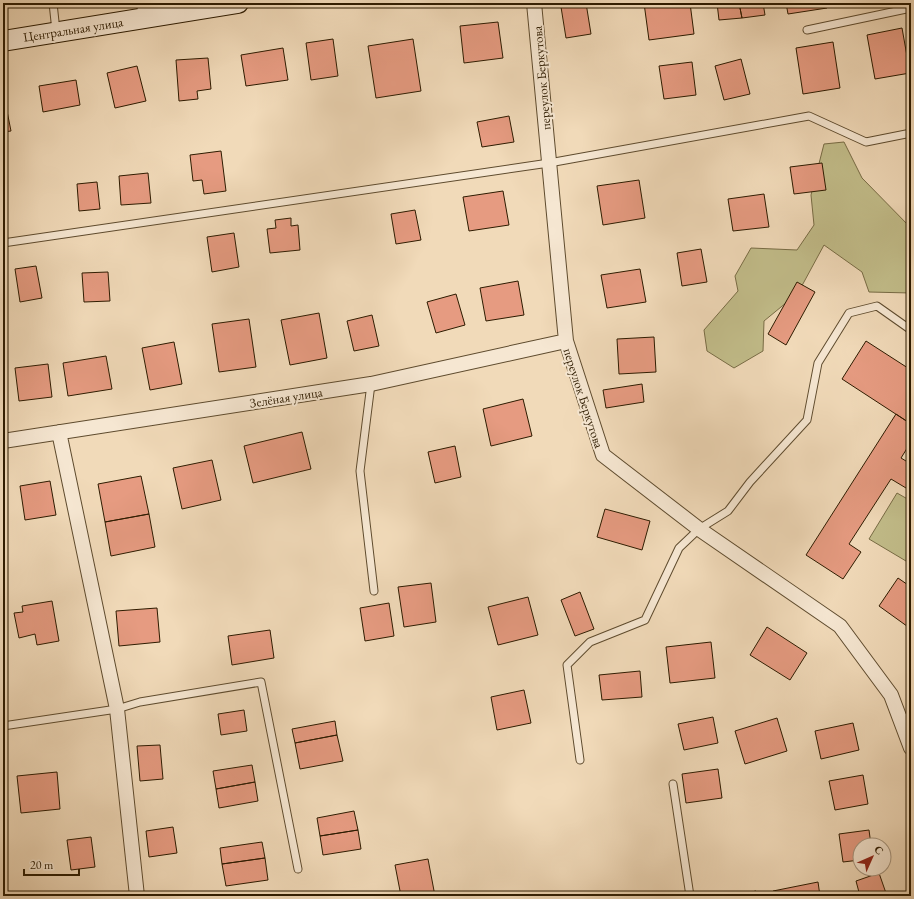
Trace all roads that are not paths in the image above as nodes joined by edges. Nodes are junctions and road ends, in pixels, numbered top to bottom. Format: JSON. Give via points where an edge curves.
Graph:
{"nodes":[{"id":1,"x":53,"y":3,"type":"edge"},
{"id":2,"x":238,"y":3,"type":"edge"},
{"id":3,"x":534,"y":3,"type":"edge"},
{"id":4,"x":911,"y":8,"type":"edge"},
{"id":5,"x":145,"y":10,"type":"edge"},
{"id":6,"x":807,"y":30,"type":"dead end"},
{"id":7,"x":56,"y":31,"type":"junction"},
{"id":8,"x":3,"y":40,"type":"edge"},
{"id":9,"x":911,"y":133,"type":"edge"},
{"id":10,"x":549,"y":163,"type":"junction"},
{"id":11,"x":3,"y":243,"type":"edge"},
{"id":12,"x":911,"y":330,"type":"edge"},
{"id":13,"x":566,"y":341,"type":"junction"},
{"id":14,"x":371,"y":384,"type":"junction"},
{"id":15,"x":59,"y":432,"type":"junction"},
{"id":16,"x":3,"y":440,"type":"edge"},
{"id":17,"x":699,"y":529,"type":"junction"},
{"id":18,"x":374,"y":591,"type":"dead end"},
{"id":19,"x":117,"y":709,"type":"junction"},
{"id":20,"x":906,"y":718,"type":"edge"},
{"id":21,"x":3,"y":726,"type":"edge"},
{"id":22,"x":911,"y":748,"type":"edge"},
{"id":23,"x":580,"y":760,"type":"dead end"},
{"id":24,"x":673,"y":784,"type":"dead end"},
{"id":25,"x":298,"y":869,"type":"dead end"},
{"id":26,"x":137,"y":896,"type":"edge"},
{"id":27,"x":690,"y":896,"type":"edge"}],
"edges":[{"from":1,"to":7,"type":"lane"},
{"from":2,"to":5,"type":"street","name":"Центральная улица"},
{"from":3,"to":10,"type":"street","name":"переулок Беркутова"},
{"from":4,"to":6,"type":"lane"},
{"from":5,"to":7,"type":"street","name":"Центральная улица"},
{"from":7,"to":8,"type":"street","name":"Центральная улица"},
{"from":9,"to":10,"type":"lane","via":[[866,142],[809,116]]},
{"from":10,"to":11,"type":"lane"},
{"from":10,"to":13,"type":"street","name":"переулок Беркутова"},
{"from":12,"to":17,"type":"lane","via":[[877,306],[849,313],[818,363],[808,420],[750,482],[728,511]]},
{"from":13,"to":14,"type":"street","name":"Зелёная улица"},
{"from":13,"to":17,"type":"street","name":"переулок Беркутова","via":[[603,454]]},
{"from":14,"to":15,"type":"street","name":"Зелёная улица"},
{"from":14,"to":18,"type":"lane","via":[[360,471]]},
{"from":15,"to":16,"type":"street","name":"Зелёная улица"},
{"from":15,"to":19,"type":"street"},
{"from":17,"to":20,"type":"street","name":"переулок Беркутова","via":[[840,626]]},
{"from":17,"to":23,"type":"lane","via":[[679,548],[645,620],[590,642],[568,665]]},
{"from":19,"to":21,"type":"lane"},
{"from":19,"to":25,"type":"lane","via":[[140,702],[262,682]]},
{"from":19,"to":26,"type":"street"},
{"from":20,"to":22,"type":"street","name":"переулок Беркутова"},
{"from":24,"to":27,"type":"lane"}]}
